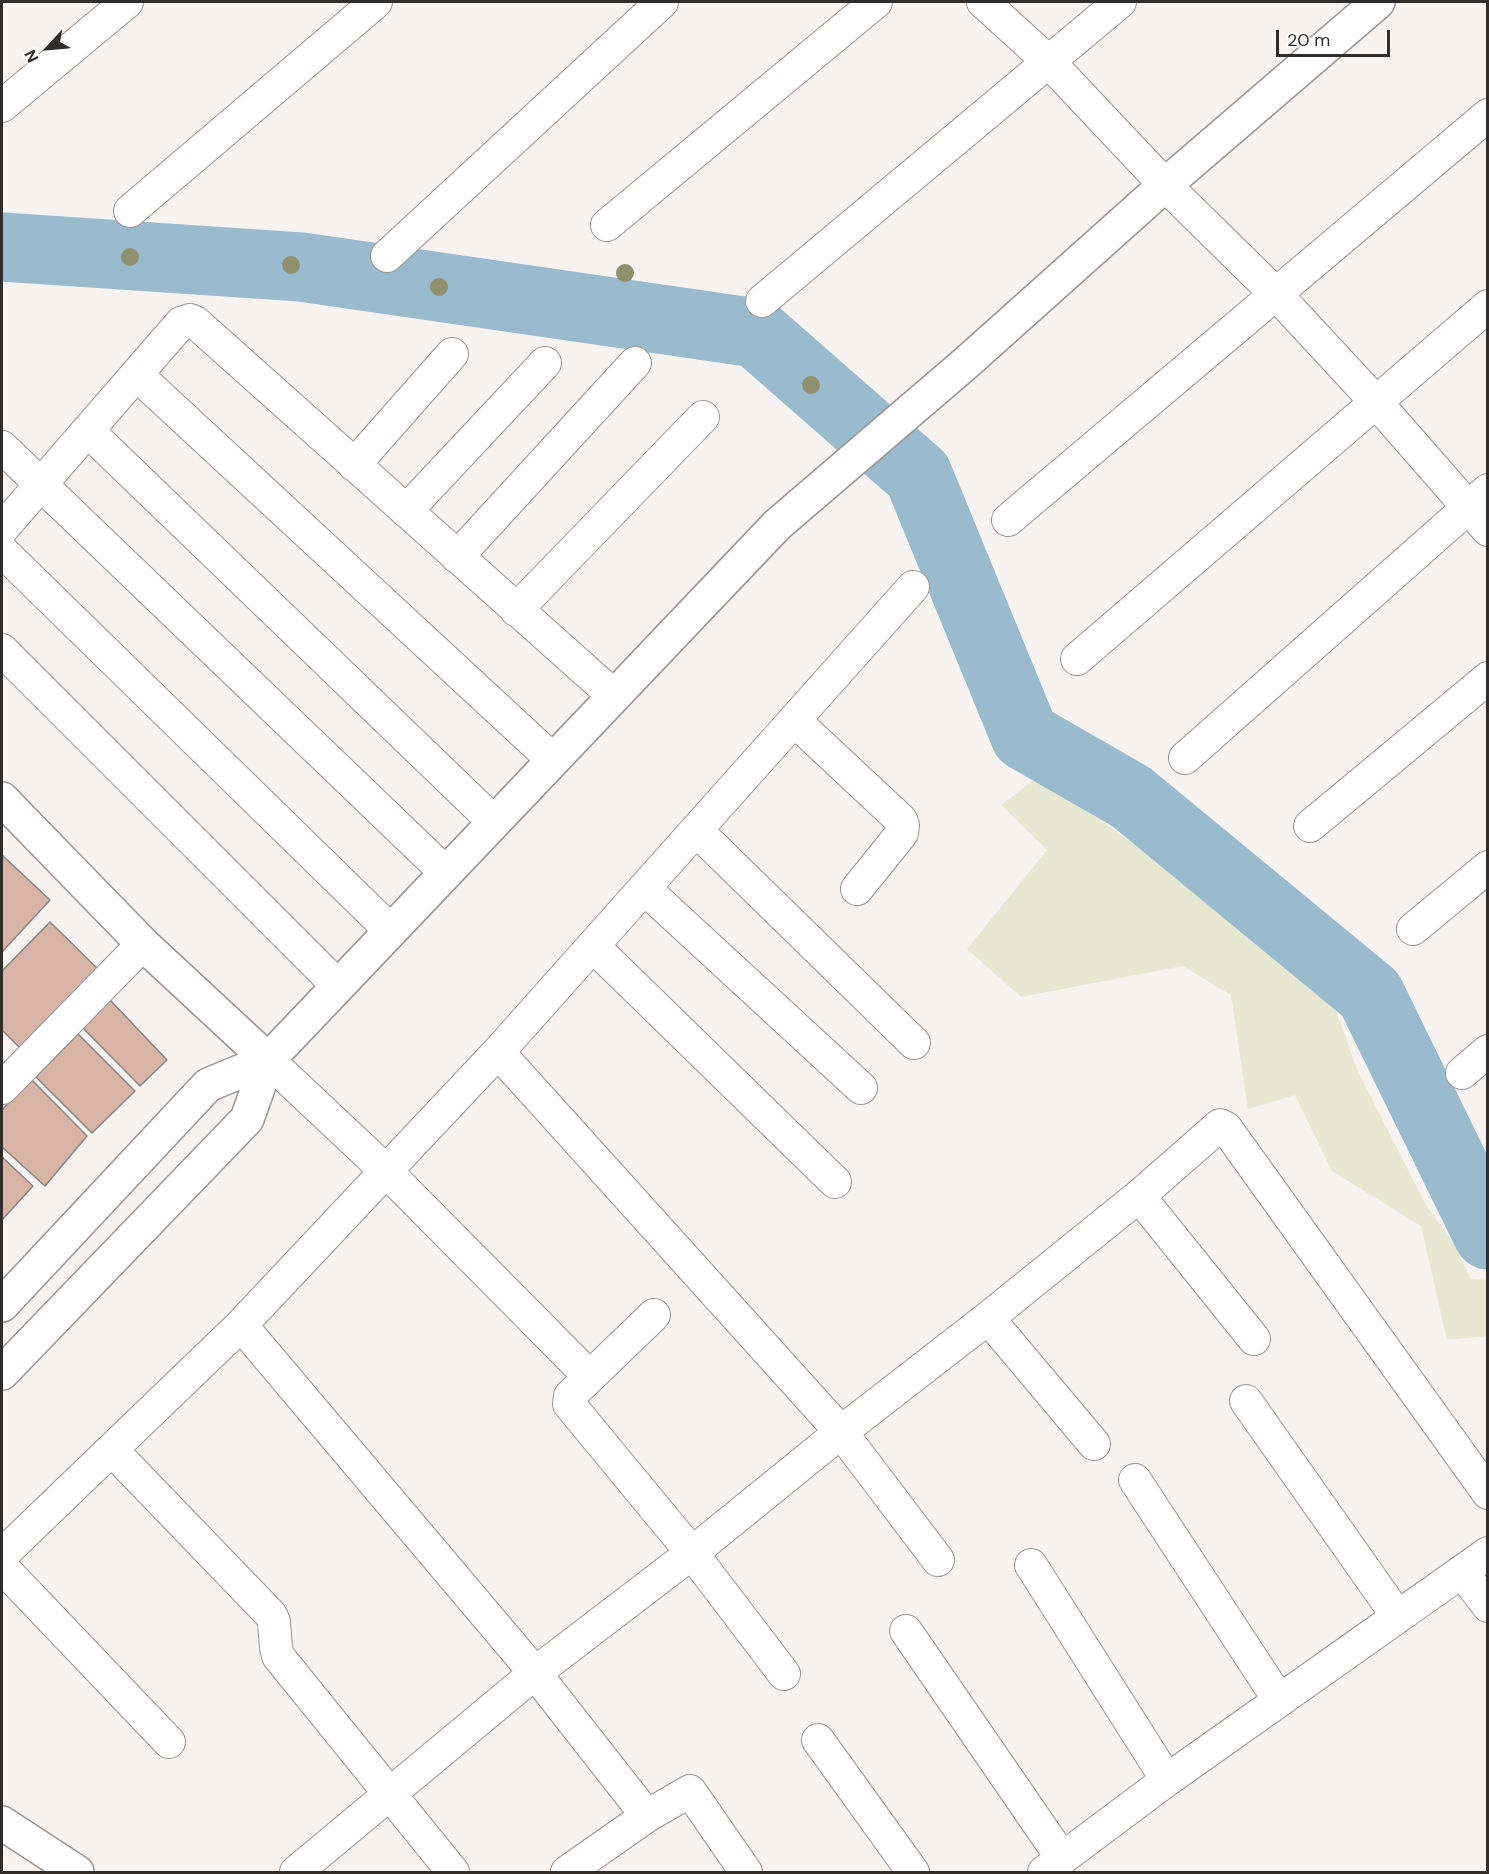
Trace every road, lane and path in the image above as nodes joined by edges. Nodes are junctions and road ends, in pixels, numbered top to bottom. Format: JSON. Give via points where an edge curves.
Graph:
{"nodes":[{"id":1,"x":127,"y":2,"type":"edge"},
{"id":2,"x":376,"y":2,"type":"edge"},
{"id":3,"x":662,"y":2,"type":"edge"},
{"id":4,"x":876,"y":2,"type":"edge"},
{"id":5,"x":984,"y":2,"type":"edge"},
{"id":6,"x":1120,"y":2,"type":"edge"},
{"id":7,"x":1378,"y":2,"type":"edge"},
{"id":8,"x":1048,"y":62,"type":"junction"},
{"id":9,"x":2,"y":106,"type":"edge"},
{"id":10,"x":1488,"y":115,"type":"edge"},
{"id":11,"x":1165,"y":185,"type":"junction"},
{"id":12,"x":130,"y":211,"type":"dead end"},
{"id":13,"x":607,"y":225,"type":"dead end"},
{"id":14,"x":387,"y":256,"type":"dead end"},
{"id":15,"x":1276,"y":294,"type":"junction"},
{"id":16,"x":762,"y":301,"type":"dead end"},
{"id":17,"x":1488,"y":306,"type":"edge"},
{"id":18,"x":452,"y":354,"type":"dead end"},
{"id":19,"x":545,"y":363,"type":"dead end"},
{"id":20,"x":635,"y":363,"type":"dead end"},
{"id":21,"x":137,"y":375,"type":"junction"},
{"id":22,"x":1376,"y":402,"type":"junction"},
{"id":23,"x":703,"y":417,"type":"dead end"},
{"id":24,"x":88,"y":431,"type":"junction"},
{"id":25,"x":2,"y":447,"type":"edge"},
{"id":26,"x":354,"y":465,"type":"junction"},
{"id":27,"x":41,"y":484,"type":"junction"},
{"id":28,"x":1477,"y":499,"type":"edge"},
{"id":29,"x":406,"y":511,"type":"junction"},
{"id":30,"x":1008,"y":520,"type":"dead end"},
{"id":31,"x":2,"y":530,"type":"edge"},
{"id":32,"x":1488,"y":530,"type":"edge"},
{"id":33,"x":2,"y":551,"type":"edge"},
{"id":34,"x":457,"y":557,"type":"junction"},
{"id":35,"x":913,"y":586,"type":"dead end"},
{"id":36,"x":516,"y":610,"type":"junction"},
{"id":37,"x":2,"y":650,"type":"edge"},
{"id":38,"x":1077,"y":659,"type":"dead end"},
{"id":39,"x":1488,"y":678,"type":"edge"},
{"id":40,"x":614,"y":696,"type":"junction"},
{"id":41,"x":794,"y":720,"type":"junction"},
{"id":42,"x":1185,"y":758,"type":"dead end"},
{"id":43,"x":553,"y":760,"type":"junction"},
{"id":44,"x":5,"y":810,"type":"edge"},
{"id":45,"x":494,"y":822,"type":"junction"},
{"id":46,"x":1310,"y":826,"type":"dead end"},
{"id":47,"x":696,"y":830,"type":"junction"},
{"id":48,"x":1488,"y":867,"type":"edge"},
{"id":49,"x":446,"y":873,"type":"junction"},
{"id":50,"x":644,"y":888,"type":"junction"},
{"id":51,"x":857,"y":889,"type":"dead end"},
{"id":52,"x":1413,"y":929,"type":"dead end"},
{"id":53,"x":391,"y":931,"type":"junction"},
{"id":54,"x":143,"y":944,"type":"junction"},
{"id":55,"x":593,"y":946,"type":"junction"},
{"id":56,"x":339,"y":986,"type":"junction"},
{"id":57,"x":914,"y":1043,"type":"dead end"},
{"id":58,"x":1488,"y":1051,"type":"edge"},
{"id":59,"x":498,"y":1052,"type":"junction"},
{"id":60,"x":268,"y":1060,"type":"junction"},
{"id":61,"x":1461,"y":1073,"type":"dead end"},
{"id":62,"x":2,"y":1088,"type":"edge"},
{"id":63,"x":861,"y":1088,"type":"dead end"},
{"id":64,"x":386,"y":1170,"type":"junction"},
{"id":65,"x":835,"y":1182,"type":"dead end"},
{"id":66,"x":1139,"y":1196,"type":"junction"},
{"id":67,"x":2,"y":1305,"type":"edge"},
{"id":68,"x":654,"y":1315,"type":"dead end"},
{"id":69,"x":988,"y":1318,"type":"junction"},
{"id":70,"x":241,"y":1325,"type":"junction"},
{"id":71,"x":1254,"y":1339,"type":"dead end"},
{"id":72,"x":2,"y":1373,"type":"edge"},
{"id":73,"x":589,"y":1377,"type":"junction"},
{"id":74,"x":1246,"y":1401,"type":"dead end"},
{"id":75,"x":841,"y":1432,"type":"junction"},
{"id":76,"x":1094,"y":1444,"type":"dead end"},
{"id":77,"x":112,"y":1450,"type":"junction"},
{"id":78,"x":1135,"y":1480,"type":"dead end"},
{"id":79,"x":1488,"y":1493,"type":"edge"},
{"id":80,"x":692,"y":1553,"type":"junction"},
{"id":81,"x":1488,"y":1553,"type":"edge"},
{"id":82,"x":2,"y":1555,"type":"edge"},
{"id":83,"x":938,"y":1560,"type":"dead end"},
{"id":84,"x":1031,"y":1565,"type":"dead end"},
{"id":85,"x":2,"y":1567,"type":"edge"},
{"id":86,"x":1462,"y":1572,"type":"junction"},
{"id":87,"x":1488,"y":1606,"type":"edge"},
{"id":88,"x":1398,"y":1617,"type":"junction"},
{"id":89,"x":906,"y":1632,"type":"dead end"},
{"id":90,"x":535,"y":1673,"type":"junction"},
{"id":91,"x":784,"y":1674,"type":"dead end"},
{"id":92,"x":1279,"y":1700,"type":"junction"},
{"id":93,"x":818,"y":1740,"type":"dead end"},
{"id":94,"x":169,"y":1742,"type":"dead end"},
{"id":95,"x":1167,"y":1780,"type":"junction"},
{"id":96,"x":390,"y":1794,"type":"junction"},
{"id":97,"x":647,"y":1816,"type":"junction"},
{"id":98,"x":2,"y":1823,"type":"edge"},
{"id":99,"x":1053,"y":1865,"type":"edge"},
{"id":100,"x":573,"y":1871,"type":"edge"},
{"id":101,"x":77,"y":1872,"type":"edge"},
{"id":102,"x":296,"y":1872,"type":"edge"},
{"id":103,"x":453,"y":1872,"type":"edge"},
{"id":104,"x":746,"y":1872,"type":"edge"},
{"id":105,"x":913,"y":1872,"type":"edge"}],
"edges":[{"from":1,"to":9,"type":"street"},
{"from":2,"to":12,"type":"street"},
{"from":3,"to":14,"type":"street"},
{"from":4,"to":13,"type":"street"},
{"from":5,"to":8,"type":"street"},
{"from":6,"to":8,"type":"street"},
{"from":7,"to":11,"type":"street"},
{"from":8,"to":11,"type":"street"},
{"from":8,"to":16,"type":"street"},
{"from":10,"to":15,"type":"street"},
{"from":11,"to":15,"type":"street"},
{"from":11,"to":40,"type":"street","via":[[777,525]]},
{"from":15,"to":22,"type":"street"},
{"from":15,"to":30,"type":"street"},
{"from":17,"to":22,"type":"street"},
{"from":18,"to":26,"type":"street"},
{"from":19,"to":29,"type":"street"},
{"from":20,"to":34,"type":"street"},
{"from":21,"to":24,"type":"street"},
{"from":21,"to":26,"type":"street","via":[[181,323],[195,322]]},
{"from":21,"to":43,"type":"street"},
{"from":22,"to":28,"type":"street"},
{"from":22,"to":38,"type":"street"},
{"from":23,"to":36,"type":"street"},
{"from":24,"to":27,"type":"street"},
{"from":24,"to":45,"type":"street"},
{"from":25,"to":27,"type":"street"},
{"from":26,"to":29,"type":"street"},
{"from":27,"to":31,"type":"street"},
{"from":27,"to":49,"type":"street"},
{"from":28,"to":32,"type":"street"},
{"from":28,"to":42,"type":"street"},
{"from":29,"to":34,"type":"street"},
{"from":33,"to":53,"type":"street"},
{"from":34,"to":36,"type":"street"},
{"from":35,"to":41,"type":"street"},
{"from":36,"to":40,"type":"street"},
{"from":37,"to":56,"type":"street"},
{"from":39,"to":46,"type":"street"},
{"from":40,"to":43,"type":"street"},
{"from":41,"to":47,"type":"street"},
{"from":41,"to":51,"type":"street","via":[[903,825],[902,833]]},
{"from":43,"to":45,"type":"street"},
{"from":44,"to":54,"type":"street"},
{"from":45,"to":49,"type":"street"},
{"from":47,"to":50,"type":"street"},
{"from":47,"to":57,"type":"street"},
{"from":48,"to":52,"type":"street"},
{"from":49,"to":53,"type":"street"},
{"from":50,"to":55,"type":"street"},
{"from":50,"to":63,"type":"street"},
{"from":53,"to":56,"type":"street"},
{"from":54,"to":60,"type":"street"},
{"from":54,"to":62,"type":"street"},
{"from":55,"to":59,"type":"street"},
{"from":55,"to":65,"type":"street"},
{"from":56,"to":60,"type":"street"},
{"from":58,"to":61,"type":"street"},
{"from":59,"to":64,"type":"street"},
{"from":59,"to":75,"type":"street"},
{"from":60,"to":64,"type":"street"},
{"from":60,"to":67,"type":"street","via":[[208,1085]]},
{"from":60,"to":72,"type":"street","via":[[247,1119]]},
{"from":64,"to":70,"type":"street"},
{"from":64,"to":73,"type":"street"},
{"from":66,"to":69,"type":"street"},
{"from":66,"to":71,"type":"street"},
{"from":66,"to":79,"type":"street","via":[[1220,1125],[1226,1128]]},
{"from":68,"to":73,"type":"street"},
{"from":69,"to":75,"type":"street"},
{"from":69,"to":76,"type":"street"},
{"from":70,"to":77,"type":"street"},
{"from":70,"to":90,"type":"street"},
{"from":73,"to":80,"type":"street","via":[[570,1396],[569,1404]]},
{"from":74,"to":88,"type":"street"},
{"from":75,"to":80,"type":"street"},
{"from":75,"to":83,"type":"street"},
{"from":77,"to":82,"type":"street"},
{"from":77,"to":96,"type":"street","via":[[271,1615],[278,1656]]},
{"from":78,"to":92,"type":"street"},
{"from":80,"to":90,"type":"street"},
{"from":80,"to":91,"type":"street"},
{"from":81,"to":86,"type":"street"},
{"from":84,"to":95,"type":"street"},
{"from":85,"to":94,"type":"street"},
{"from":86,"to":87,"type":"street"},
{"from":86,"to":88,"type":"street"},
{"from":88,"to":92,"type":"street"},
{"from":89,"to":99,"type":"street"},
{"from":90,"to":96,"type":"street"},
{"from":90,"to":97,"type":"street"},
{"from":92,"to":95,"type":"street"},
{"from":93,"to":105,"type":"street"},
{"from":95,"to":99,"type":"street"},
{"from":96,"to":102,"type":"street"},
{"from":96,"to":103,"type":"street"},
{"from":97,"to":100,"type":"street"},
{"from":97,"to":104,"type":"street","via":[[690,1791]]},
{"from":98,"to":101,"type":"street"}]}
